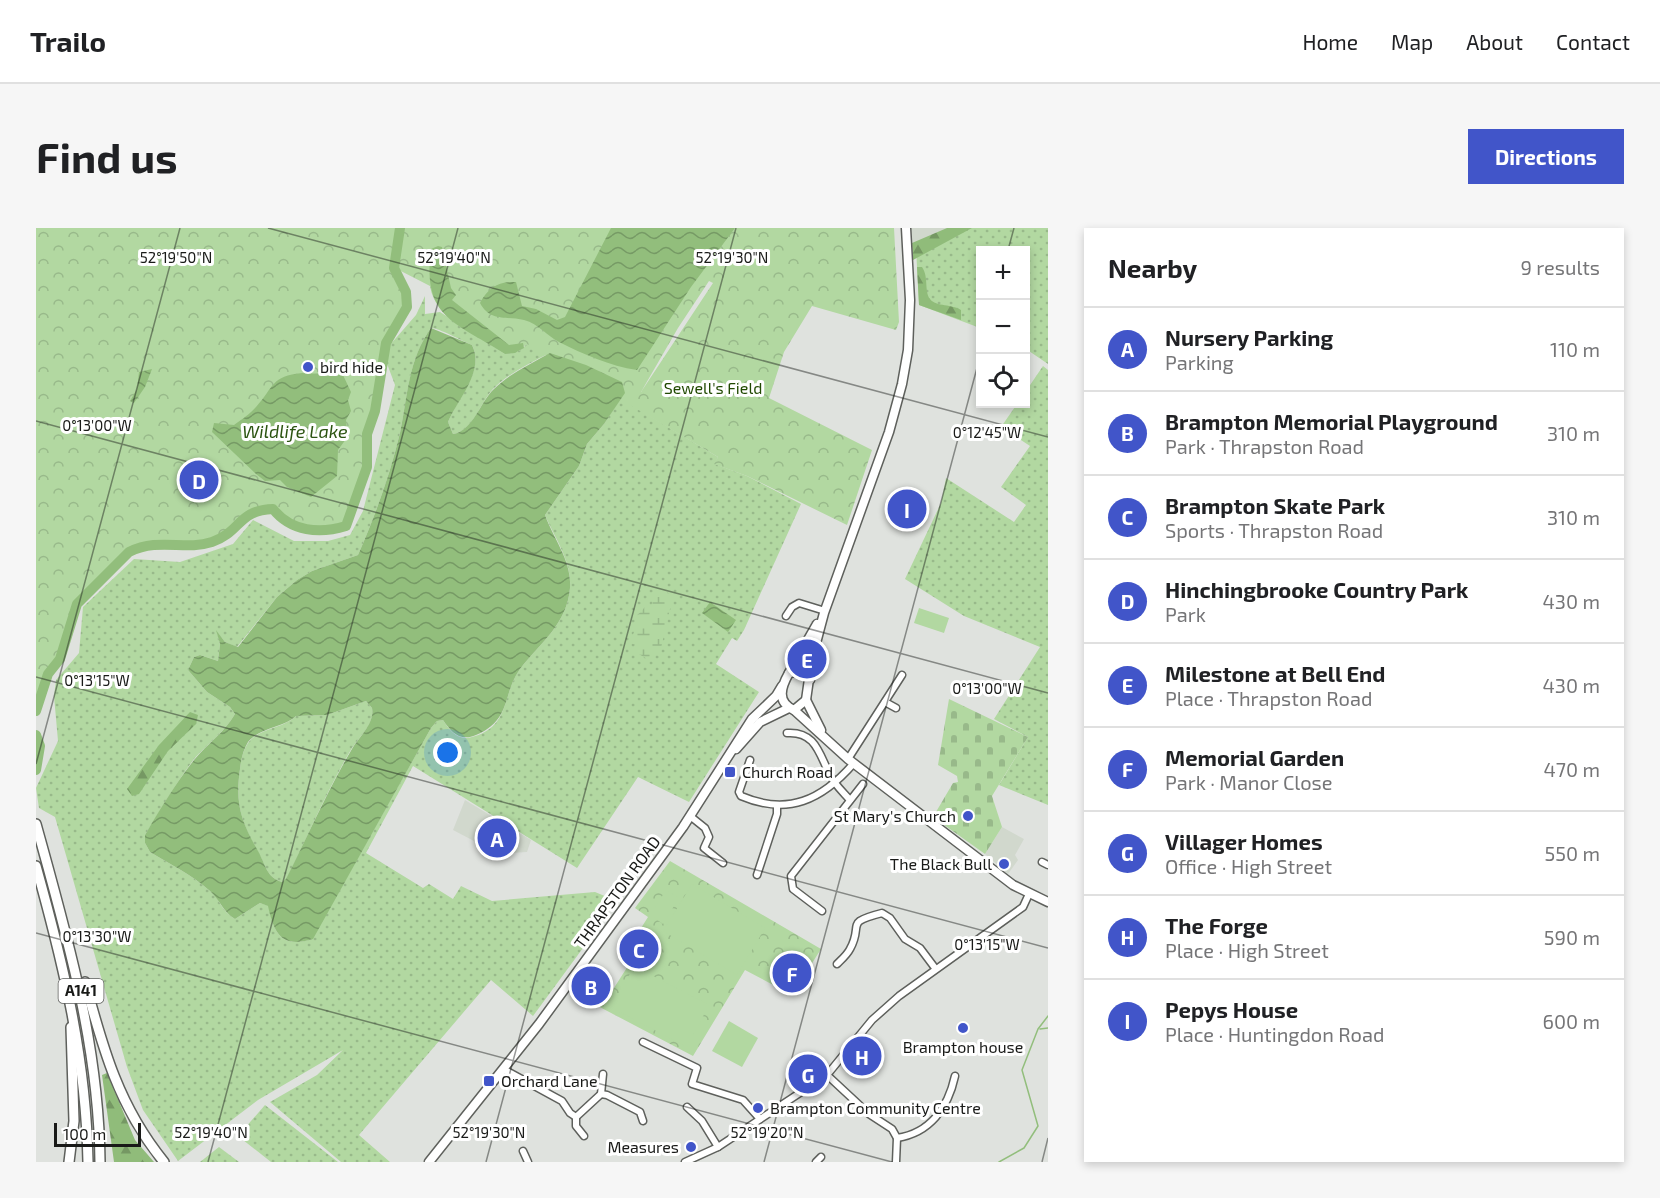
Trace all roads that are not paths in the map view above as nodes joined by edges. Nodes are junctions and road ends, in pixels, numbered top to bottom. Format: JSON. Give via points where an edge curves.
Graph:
{"nodes":[{"id":1,"x":906,"y":228,"type":"edge"},
{"id":2,"x":824,"y":612,"type":"junction"},
{"id":3,"x":786,"y":616,"type":"dead end"},
{"id":4,"x":789,"y":674,"type":"junction"},
{"id":5,"x":902,"y":675,"type":"dead end"},
{"id":6,"x":810,"y":680,"type":"junction"},
{"id":7,"x":782,"y":686,"type":"junction"},
{"id":8,"x":806,"y":700,"type":"junction"},
{"id":9,"x":885,"y":702,"type":"junction"},
{"id":10,"x":896,"y":708,"type":"dead end"},
{"id":11,"x":791,"y":709,"type":"junction"},
{"id":12,"x":787,"y":733,"type":"dead end"},
{"id":13,"x":825,"y":738,"type":"junction"},
{"id":14,"x":735,"y":750,"type":"junction"},
{"id":15,"x":750,"y":760,"type":"dead end"},
{"id":16,"x":851,"y":761,"type":"junction"},
{"id":17,"x":836,"y":783,"type":"junction"},
{"id":18,"x":863,"y":784,"type":"dead end"},
{"id":19,"x":850,"y":800,"type":"junction"},
{"id":20,"x":777,"y":807,"type":"junction"},
{"id":21,"x":690,"y":816,"type":"junction"},
{"id":22,"x":36,"y":824,"type":"edge"},
{"id":23,"x":723,"y":863,"type":"dead end"},
{"id":24,"x":36,"y":866,"type":"edge"},
{"id":25,"x":757,"y":875,"type":"dead end"},
{"id":26,"x":1029,"y":894,"type":"junction"},
{"id":27,"x":1047,"y":898,"type":"edge"},
{"id":28,"x":822,"y":911,"type":"dead end"},
{"id":29,"x":64,"y":926,"type":"junction"},
{"id":30,"x":62,"y":956,"type":"junction"},
{"id":31,"x":837,"y":964,"type":"dead end"},
{"id":32,"x":935,"y":968,"type":"junction"},
{"id":33,"x":643,"y":1042,"type":"dead end"},
{"id":34,"x":503,"y":1069,"type":"junction"},
{"id":35,"x":603,"y":1074,"type":"dead end"},
{"id":36,"x":827,"y":1075,"type":"junction"},
{"id":37,"x":955,"y":1076,"type":"dead end"},
{"id":38,"x":601,"y":1094,"type":"junction"},
{"id":39,"x":687,"y":1107,"type":"dead end"},
{"id":40,"x":576,"y":1117,"type":"junction"},
{"id":41,"x":760,"y":1119,"type":"junction"},
{"id":42,"x":643,"y":1121,"type":"dead end"},
{"id":43,"x":584,"y":1136,"type":"dead end"},
{"id":44,"x":897,"y":1138,"type":"junction"},
{"id":45,"x":718,"y":1147,"type":"junction"},
{"id":46,"x":523,"y":1151,"type":"dead end"},
{"id":47,"x":821,"y":1157,"type":"dead end"},
{"id":48,"x":69,"y":1162,"type":"edge"},
{"id":49,"x":88,"y":1162,"type":"edge"},
{"id":50,"x":100,"y":1162,"type":"edge"},
{"id":51,"x":164,"y":1162,"type":"edge"},
{"id":52,"x":430,"y":1162,"type":"edge"},
{"id":53,"x":528,"y":1162,"type":"edge"},
{"id":54,"x":685,"y":1162,"type":"edge"},
{"id":55,"x":816,"y":1162,"type":"edge"},
{"id":56,"x":896,"y":1162,"type":"edge"}],
"edges":[{"from":1,"to":2,"type":"main road","via":[[908,350],[889,432]]},
{"from":2,"to":3,"type":"street","via":[[800,603]]},
{"from":2,"to":4,"type":"main road","name":"THRAPSTON ROAD"},
{"from":2,"to":6,"type":"main road"},
{"from":4,"to":6,"type":"main road","via":[[802,671]]},
{"from":4,"to":7,"type":"main road","name":"THRAPSTON ROAD"},
{"from":5,"to":9,"type":"street"},
{"from":6,"to":8,"type":"main road"},
{"from":7,"to":11,"type":"main road","via":[[782,699]]},
{"from":7,"to":14,"type":"main road","name":"THRAPSTON ROAD","via":[[752,719]]},
{"from":8,"to":11,"type":"main road","name":"THRAPSTON ROAD"},
{"from":8,"to":13,"type":"main road"},
{"from":9,"to":10,"type":"street"},
{"from":9,"to":16,"type":"street"},
{"from":11,"to":13,"type":"main road"},
{"from":11,"to":14,"type":"main road","name":"THRAPSTON ROAD","via":[[764,719]]},
{"from":12,"to":17,"type":"street","via":[[810,738]]},
{"from":13,"to":16,"type":"main road"},
{"from":14,"to":21,"type":"main road","name":"THRAPSTON ROAD"},
{"from":15,"to":20,"type":"street","via":[[741,796]]},
{"from":16,"to":17,"type":"street"},
{"from":16,"to":26,"type":"main road"},
{"from":17,"to":19,"type":"street"},
{"from":17,"to":20,"type":"street","via":[[816,796]]},
{"from":18,"to":19,"type":"street"},
{"from":19,"to":28,"type":"street","via":[[791,876],[793,889]]},
{"from":20,"to":25,"type":"street"},
{"from":21,"to":23,"type":"street","via":[[705,828],[709,837],[704,848]]},
{"from":21,"to":34,"type":"main road","name":"THRAPSTON ROAD"},
{"from":22,"to":29,"type":"highway","number":"A141"},
{"from":24,"to":30,"type":"highway","number":"A141"},
{"from":26,"to":27,"type":"main road"},
{"from":26,"to":32,"type":"street","via":[[1023,907]]},
{"from":29,"to":50,"type":"highway","number":"A141","via":[[90,1038]]},
{"from":29,"to":51,"type":"highway","via":[[79,961],[117,1086],[141,1134]]},
{"from":30,"to":48,"type":"highway","via":[[74,1065]]},
{"from":30,"to":49,"type":"highway","number":"A141","via":[[81,1056]]},
{"from":31,"to":32,"type":"street","via":[[849,951],[855,924],[861,918],[882,913],[904,939],[920,948]]},
{"from":32,"to":36,"type":"street","via":[[873,1020]]},
{"from":33,"to":41,"type":"street","via":[[697,1068],[692,1084],[743,1100]]},
{"from":34,"to":40,"type":"street","via":[[562,1101]]},
{"from":34,"to":52,"type":"main road","name":"THRAPSTON ROAD"},
{"from":35,"to":38,"type":"street"},
{"from":36,"to":41,"type":"street"},
{"from":36,"to":44,"type":"street","via":[[869,1114],[885,1123]]},
{"from":37,"to":44,"type":"street","via":[[944,1107],[923,1131]]},
{"from":38,"to":40,"type":"street"},
{"from":38,"to":42,"type":"street","via":[[640,1112]]},
{"from":39,"to":45,"type":"street","via":[[702,1121]]},
{"from":40,"to":43,"type":"street","via":[[576,1126]]},
{"from":41,"to":45,"type":"street"},
{"from":44,"to":56,"type":"street"},
{"from":45,"to":54,"type":"street"},
{"from":46,"to":53,"type":"street"},
{"from":47,"to":55,"type":"street"}]}
